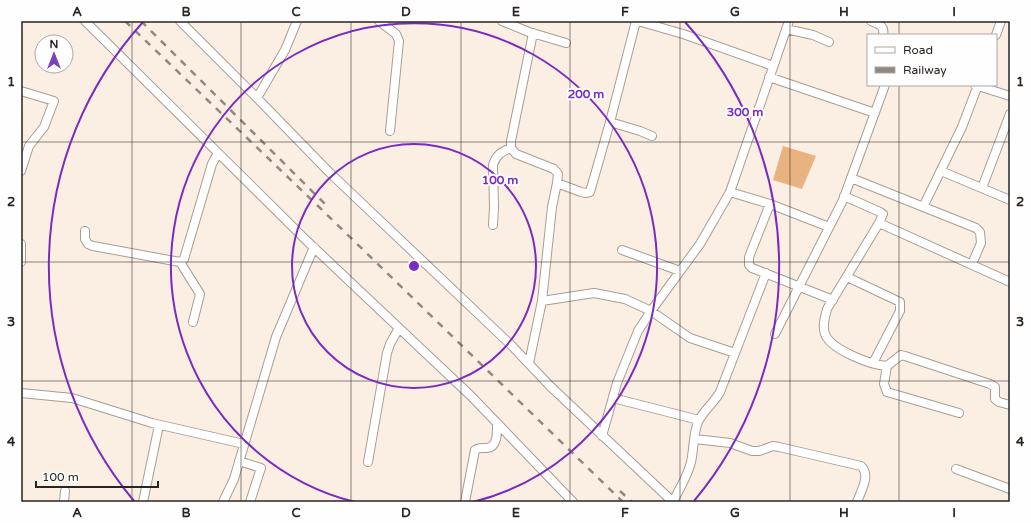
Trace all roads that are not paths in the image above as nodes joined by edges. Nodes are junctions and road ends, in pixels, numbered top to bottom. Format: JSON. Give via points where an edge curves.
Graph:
{"nodes":[{"id":1,"x":85,"y":21,"type":"edge"},
{"id":2,"x":180,"y":21,"type":"edge"},
{"id":3,"x":297,"y":21,"type":"edge"},
{"id":4,"x":379,"y":21,"type":"edge"},
{"id":5,"x":502,"y":21,"type":"edge"},
{"id":6,"x":637,"y":21,"type":"edge"},
{"id":7,"x":789,"y":21,"type":"edge"},
{"id":8,"x":871,"y":21,"type":"edge"},
{"id":9,"x":1001,"y":21,"type":"edge"},
{"id":10,"x":786,"y":29,"type":"junction"},
{"id":11,"x":533,"y":33,"type":"junction"},
{"id":12,"x":883,"y":34,"type":"edge"},
{"id":13,"x":996,"y":34,"type":"edge"},
{"id":14,"x":829,"y":42,"type":"dead end"},
{"id":15,"x":566,"y":43,"type":"dead end"},
{"id":16,"x":773,"y":66,"type":"junction"},
{"id":17,"x":769,"y":77,"type":"junction"},
{"id":18,"x":885,"y":86,"type":"edge"},
{"id":19,"x":977,"y":86,"type":"edge"},
{"id":20,"x":980,"y":86,"type":"edge"},
{"id":21,"x":21,"y":91,"type":"edge"},
{"id":22,"x":1010,"y":96,"type":"edge"},
{"id":23,"x":257,"y":98,"type":"junction"},
{"id":24,"x":875,"y":113,"type":"junction"},
{"id":25,"x":1010,"y":114,"type":"edge"},
{"id":26,"x":610,"y":122,"type":"junction"},
{"id":27,"x":390,"y":131,"type":"dead end"},
{"id":28,"x":652,"y":136,"type":"dead end"},
{"id":29,"x":511,"y":148,"type":"junction"},
{"id":30,"x":218,"y":153,"type":"junction"},
{"id":31,"x":21,"y":171,"type":"edge"},
{"id":32,"x":941,"y":171,"type":"junction"},
{"id":33,"x":851,"y":178,"type":"junction"},
{"id":34,"x":557,"y":183,"type":"junction"},
{"id":35,"x":982,"y":188,"type":"junction"},
{"id":36,"x":730,"y":192,"type":"junction"},
{"id":37,"x":844,"y":196,"type":"junction"},
{"id":38,"x":1010,"y":200,"type":"edge"},
{"id":39,"x":770,"y":204,"type":"junction"},
{"id":40,"x":923,"y":207,"type":"junction"},
{"id":41,"x":879,"y":223,"type":"junction"},
{"id":42,"x":493,"y":225,"type":"dead end"},
{"id":43,"x":829,"y":227,"type":"junction"},
{"id":44,"x":85,"y":231,"type":"dead end"},
{"id":45,"x":21,"y":244,"type":"edge"},
{"id":46,"x":314,"y":247,"type":"junction"},
{"id":47,"x":622,"y":250,"type":"dead end"},
{"id":48,"x":21,"y":261,"type":"edge"},
{"id":49,"x":180,"y":262,"type":"junction"},
{"id":50,"x":972,"y":264,"type":"junction"},
{"id":51,"x":680,"y":271,"type":"junction"},
{"id":52,"x":766,"y":273,"type":"junction"},
{"id":53,"x":847,"y":277,"type":"junction"},
{"id":54,"x":1010,"y":282,"type":"edge"},
{"id":55,"x":799,"y":286,"type":"junction"},
{"id":56,"x":833,"y":300,"type":"junction"},
{"id":57,"x":542,"y":301,"type":"junction"},
{"id":58,"x":651,"y":310,"type":"junction"},
{"id":59,"x":193,"y":322,"type":"dead end"},
{"id":60,"x":399,"y":328,"type":"junction"},
{"id":61,"x":775,"y":334,"type":"dead end"},
{"id":62,"x":735,"y":353,"type":"junction"},
{"id":63,"x":529,"y":363,"type":"junction"},
{"id":64,"x":873,"y":363,"type":"junction"},
{"id":65,"x":887,"y":366,"type":"junction"},
{"id":66,"x":21,"y":393,"type":"edge"},
{"id":67,"x":613,"y":398,"type":"junction"},
{"id":68,"x":1010,"y":405,"type":"edge"},
{"id":69,"x":959,"y":413,"type":"dead end"},
{"id":70,"x":699,"y":420,"type":"junction"},
{"id":71,"x":498,"y":423,"type":"junction"},
{"id":72,"x":159,"y":424,"type":"junction"},
{"id":73,"x":602,"y":436,"type":"junction"},
{"id":74,"x":695,"y":439,"type":"junction"},
{"id":75,"x":244,"y":444,"type":"junction"},
{"id":76,"x":239,"y":461,"type":"junction"},
{"id":77,"x":368,"y":462,"type":"dead end"},
{"id":78,"x":956,"y":469,"type":"dead end"},
{"id":79,"x":1010,"y":489,"type":"edge"},
{"id":80,"x":65,"y":491,"type":"dead end"},
{"id":81,"x":64,"y":502,"type":"edge"},
{"id":82,"x":143,"y":502,"type":"edge"},
{"id":83,"x":223,"y":502,"type":"edge"},
{"id":84,"x":250,"y":502,"type":"edge"},
{"id":85,"x":465,"y":502,"type":"edge"},
{"id":86,"x":573,"y":502,"type":"edge"},
{"id":87,"x":673,"y":502,"type":"edge"},
{"id":88,"x":858,"y":502,"type":"edge"}],
"edges":[{"from":1,"to":30,"type":"street"},
{"from":2,"to":23,"type":"street"},
{"from":3,"to":23,"type":"street","via":[[285,50]]},
{"from":4,"to":27,"type":"street","via":[[396,34],[399,41]]},
{"from":5,"to":11,"type":"street"},
{"from":6,"to":16,"type":"street","via":[[683,34]]},
{"from":6,"to":26,"type":"street"},
{"from":7,"to":10,"type":"street"},
{"from":8,"to":12,"type":"street","via":[[882,26]]},
{"from":9,"to":13,"type":"street"},
{"from":10,"to":14,"type":"street","via":[[813,35]]},
{"from":10,"to":16,"type":"street"},
{"from":11,"to":15,"type":"street"},
{"from":11,"to":29,"type":"street","via":[[510,141]]},
{"from":16,"to":17,"type":"street"},
{"from":17,"to":24,"type":"street"},
{"from":17,"to":36,"type":"street"},
{"from":18,"to":24,"type":"street"},
{"from":19,"to":32,"type":"street","via":[[962,127]]},
{"from":20,"to":22,"type":"street"},
{"from":21,"to":31,"type":"street","via":[[54,101],[44,127],[29,146]]},
{"from":23,"to":63,"type":"street","via":[[330,173]]},
{"from":24,"to":33,"type":"street"},
{"from":25,"to":35,"type":"street"},
{"from":26,"to":28,"type":"street"},
{"from":26,"to":34,"type":"street","via":[[590,192],[581,192]]},
{"from":29,"to":34,"type":"street","via":[[516,154],[554,169],[558,174]]},
{"from":29,"to":42,"type":"street","via":[[498,154],[493,165]]},
{"from":30,"to":46,"type":"street"},
{"from":30,"to":49,"type":"street","via":[[212,164],[184,259]]},
{"from":32,"to":35,"type":"street"},
{"from":32,"to":40,"type":"street"},
{"from":33,"to":37,"type":"street"},
{"from":33,"to":40,"type":"street"},
{"from":34,"to":57,"type":"street"},
{"from":35,"to":38,"type":"street"},
{"from":36,"to":39,"type":"street"},
{"from":36,"to":51,"type":"street","via":[[700,244]]},
{"from":37,"to":41,"type":"street","via":[[883,214]]},
{"from":37,"to":43,"type":"street"},
{"from":39,"to":43,"type":"street"},
{"from":39,"to":52,"type":"street","via":[[748,262],[752,268]]},
{"from":40,"to":50,"type":"street","via":[[976,228],[980,232],[981,243]]},
{"from":41,"to":50,"type":"street"},
{"from":41,"to":53,"type":"street"},
{"from":43,"to":55,"type":"street"},
{"from":44,"to":49,"type":"street","via":[[85,239],[93,246]]},
{"from":45,"to":48,"type":"street"},
{"from":46,"to":60,"type":"street"},
{"from":46,"to":75,"type":"street","via":[[276,337]]},
{"from":47,"to":51,"type":"street"},
{"from":49,"to":59,"type":"street","via":[[200,294]]},
{"from":50,"to":54,"type":"street"},
{"from":51,"to":58,"type":"street"},
{"from":52,"to":55,"type":"street"},
{"from":52,"to":62,"type":"street"},
{"from":53,"to":56,"type":"street"},
{"from":53,"to":64,"type":"street","via":[[900,302],[900,311]]},
{"from":55,"to":56,"type":"street"},
{"from":55,"to":61,"type":"street"},
{"from":56,"to":64,"type":"street","via":[[827,309],[823,324],[825,335],[843,350]]},
{"from":57,"to":58,"type":"street","via":[[594,293],[625,300]]},
{"from":57,"to":63,"type":"street"},
{"from":58,"to":62,"type":"street","via":[[690,338]]},
{"from":58,"to":67,"type":"street","via":[[638,331]]},
{"from":60,"to":71,"type":"street"},
{"from":60,"to":77,"type":"street","via":[[387,353]]},
{"from":62,"to":70,"type":"street","via":[[716,400]]},
{"from":63,"to":73,"type":"street"},
{"from":64,"to":65,"type":"street"},
{"from":65,"to":68,"type":"street","via":[[901,355],[905,356],[990,384],[995,387],[995,399]]},
{"from":65,"to":69,"type":"street","via":[[884,384],[887,392]]},
{"from":66,"to":72,"type":"street","via":[[72,398]]},
{"from":67,"to":70,"type":"street"},
{"from":67,"to":73,"type":"street"},
{"from":70,"to":74,"type":"street"},
{"from":71,"to":85,"type":"street","via":[[493,446],[475,450]]},
{"from":71,"to":86,"type":"street"},
{"from":72,"to":75,"type":"street"},
{"from":72,"to":82,"type":"street"},
{"from":73,"to":87,"type":"street"},
{"from":74,"to":87,"type":"street","via":[[689,470]]},
{"from":74,"to":88,"type":"street","via":[[730,443],[752,451],[773,446],[861,466],[866,476]]},
{"from":75,"to":76,"type":"street"},
{"from":76,"to":83,"type":"street"},
{"from":76,"to":84,"type":"street","via":[[261,468]]},
{"from":78,"to":79,"type":"street"},
{"from":80,"to":81,"type":"street"}]}
